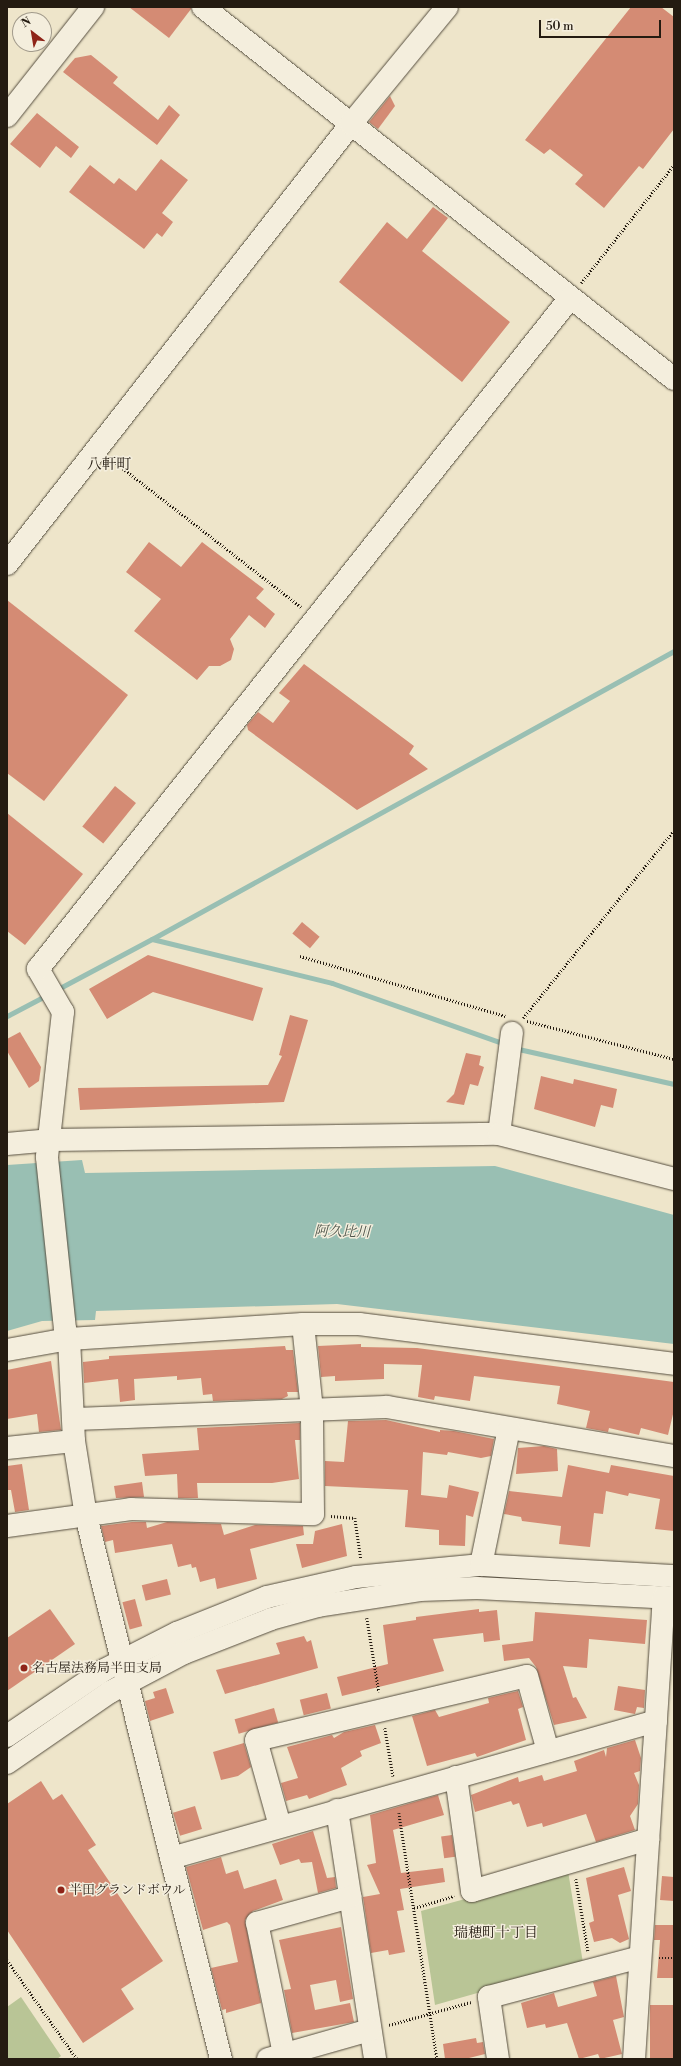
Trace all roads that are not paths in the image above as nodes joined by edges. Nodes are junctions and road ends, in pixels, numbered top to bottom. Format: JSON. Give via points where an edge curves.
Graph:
{"nodes":[{"id":1,"x":93,"y":7,"type":"edge"},
{"id":2,"x":203,"y":7,"type":"edge"},
{"id":3,"x":447,"y":7,"type":"edge"},
{"id":4,"x":7,"y":116,"type":"edge"},
{"id":5,"x":351,"y":124,"type":"junction"},
{"id":6,"x":570,"y":298,"type":"junction"},
{"id":7,"x":674,"y":379,"type":"edge"},
{"id":8,"x":7,"y":564,"type":"edge"},
{"id":9,"x":516,"y":1024,"type":"road end"},
{"id":10,"x":499,"y":1134,"type":"junction"},
{"id":11,"x":7,"y":1144,"type":"edge"},
{"id":12,"x":49,"y":1148,"type":"junction"},
{"id":13,"x":674,"y":1179,"type":"edge"},
{"id":14,"x":303,"y":1324,"type":"junction"},
{"id":15,"x":67,"y":1334,"type":"junction"},
{"id":16,"x":7,"y":1350,"type":"edge"},
{"id":17,"x":674,"y":1364,"type":"edge"},
{"id":18,"x":312,"y":1410,"type":"junction"},
{"id":19,"x":74,"y":1419,"type":"junction"},
{"id":20,"x":509,"y":1429,"type":"junction"},
{"id":21,"x":74,"y":1441,"type":"junction"},
{"id":22,"x":7,"y":1448,"type":"edge"},
{"id":23,"x":674,"y":1456,"type":"edge"},
{"id":24,"x":86,"y":1516,"type":"junction"},
{"id":25,"x":7,"y":1526,"type":"edge"},
{"id":26,"x":481,"y":1566,"type":"junction"},
{"id":27,"x":674,"y":1576,"type":"edge"},
{"id":28,"x":669,"y":1598,"type":"edge"},
{"id":29,"x":122,"y":1660,"type":"junction"},
{"id":30,"x":127,"y":1683,"type":"junction"},
{"id":31,"x":656,"y":1721,"type":"junction"},
{"id":32,"x":7,"y":1736,"type":"edge"},
{"id":33,"x":548,"y":1751,"type":"junction"},
{"id":34,"x":7,"y":1763,"type":"edge"},
{"id":35,"x":456,"y":1777,"type":"junction"},
{"id":36,"x":336,"y":1810,"type":"junction"},
{"id":37,"x":280,"y":1826,"type":"junction"},
{"id":38,"x":649,"y":1839,"type":"junction"},
{"id":39,"x":171,"y":1858,"type":"junction"},
{"id":40,"x":350,"y":1897,"type":"junction"},
{"id":41,"x":640,"y":1957,"type":"junction"},
{"id":42,"x":370,"y":2030,"type":"junction"},
{"id":43,"x":276,"y":2057,"type":"edge"},
{"id":44,"x":221,"y":2059,"type":"edge"},
{"id":45,"x":375,"y":2059,"type":"edge"},
{"id":46,"x":498,"y":2059,"type":"edge"},
{"id":47,"x":634,"y":2059,"type":"edge"}],
"edges":[{"from":1,"to":4,"type":"street"},
{"from":2,"to":5,"type":"street"},
{"from":3,"to":5,"type":"street"},
{"from":5,"to":6,"type":"street"},
{"from":5,"to":8,"type":"street"},
{"from":6,"to":7,"type":"street"},
{"from":6,"to":12,"type":"street","via":[[38,969],[63,1012]]},
{"from":9,"to":10,"type":"street","via":[[507,1059]]},
{"from":10,"to":12,"type":"street"},
{"from":10,"to":13,"type":"street"},
{"from":11,"to":12,"type":"street"},
{"from":12,"to":15,"type":"street"},
{"from":14,"to":15,"type":"street"},
{"from":14,"to":17,"type":"street","via":[[359,1324]]},
{"from":14,"to":18,"type":"street"},
{"from":15,"to":16,"type":"street"},
{"from":15,"to":19,"type":"street"},
{"from":18,"to":19,"type":"street"},
{"from":18,"to":20,"type":"street","via":[[387,1407]]},
{"from":18,"to":24,"type":"street","via":[[313,1514],[131,1509]]},
{"from":19,"to":21,"type":"street"},
{"from":20,"to":23,"type":"street"},
{"from":20,"to":26,"type":"street"},
{"from":21,"to":22,"type":"street"},
{"from":21,"to":24,"type":"street"},
{"from":24,"to":25,"type":"street"},
{"from":24,"to":29,"type":"street"},
{"from":26,"to":27,"type":"street"},
{"from":26,"to":29,"type":"street","via":[[356,1577],[267,1597],[215,1616]]},
{"from":28,"to":30,"type":"street","via":[[477,1588],[363,1597],[291,1614],[228,1634]]},
{"from":28,"to":31,"type":"street"},
{"from":29,"to":30,"type":"street"},
{"from":29,"to":32,"type":"street"},
{"from":30,"to":34,"type":"street"},
{"from":30,"to":39,"type":"street"},
{"from":31,"to":33,"type":"street"},
{"from":31,"to":38,"type":"street"},
{"from":33,"to":35,"type":"street"},
{"from":33,"to":37,"type":"street","via":[[527,1676],[256,1740]]},
{"from":35,"to":36,"type":"street"},
{"from":35,"to":38,"type":"street","via":[[472,1891]]},
{"from":36,"to":37,"type":"street"},
{"from":36,"to":40,"type":"street"},
{"from":37,"to":39,"type":"street"},
{"from":38,"to":41,"type":"street"},
{"from":39,"to":44,"type":"street"},
{"from":40,"to":42,"type":"street"},
{"from":40,"to":43,"type":"street","via":[[257,1923]]},
{"from":41,"to":46,"type":"street","via":[[488,1997]]},
{"from":41,"to":47,"type":"street"},
{"from":42,"to":43,"type":"street"},
{"from":42,"to":45,"type":"street"}]}
